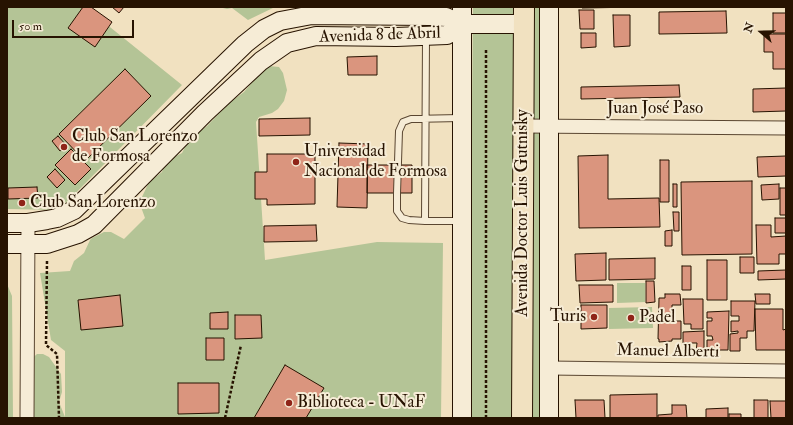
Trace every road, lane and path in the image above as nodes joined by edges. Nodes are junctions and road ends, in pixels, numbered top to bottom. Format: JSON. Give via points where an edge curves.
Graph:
{"nodes":[{"id":1,"x":549,"y":7,"type":"edge"},
{"id":2,"x":462,"y":16,"type":"edge"},
{"id":3,"x":524,"y":16,"type":"edge"},
{"id":4,"x":426,"y":37,"type":"junction"},
{"id":5,"x":486,"y":50,"type":"dead end"},
{"id":6,"x":227,"y":62,"type":"junction"},
{"id":7,"x":244,"y":78,"type":"junction"},
{"id":8,"x":425,"y":118,"type":"junction"},
{"id":9,"x":462,"y":118,"type":"junction"},
{"id":10,"x":524,"y":126,"type":"junction"},
{"id":11,"x":550,"y":127,"type":"junction"},
{"id":12,"x":786,"y":128,"type":"edge"},
{"id":13,"x":425,"y":221,"type":"junction"},
{"id":14,"x":462,"y":221,"type":"junction"},
{"id":15,"x":7,"y":223,"type":"edge"},
{"id":16,"x":28,"y":223,"type":"junction"},
{"id":17,"x":7,"y":244,"type":"edge"},
{"id":18,"x":27,"y":244,"type":"junction"},
{"id":19,"x":47,"y":244,"type":"junction"},
{"id":20,"x":241,"y":345,"type":"dead end"},
{"id":21,"x":549,"y":368,"type":"junction"},
{"id":22,"x":786,"y":371,"type":"edge"},
{"id":23,"x":27,"y":418,"type":"edge"},
{"id":24,"x":59,"y":418,"type":"edge"},
{"id":25,"x":225,"y":418,"type":"edge"},
{"id":26,"x":462,"y":418,"type":"edge"},
{"id":27,"x":486,"y":418,"type":"edge"},
{"id":28,"x":522,"y":418,"type":"edge"},
{"id":29,"x":549,"y":418,"type":"edge"}],
"edges":[{"from":1,"to":11,"type":"main road","name":"Avenida Doctor Luis Gutnisky"},
{"from":2,"to":3,"type":"main road"},
{"from":2,"to":4,"type":"main road","name":"Avenida 8 de Abril","via":[[447,35]]},
{"from":2,"to":6,"type":"main road","name":"Avenida 8 de Abril","via":[[312,15],[280,21],[264,29]]},
{"from":2,"to":9,"type":"main road"},
{"from":3,"to":10,"type":"main road","name":"Avenida Doctor Luis Gutnisky"},
{"from":4,"to":7,"type":"main road","name":"Avenida 8 de Abril","via":[[316,36],[287,43],[261,61]]},
{"from":4,"to":8,"type":"lane"},
{"from":5,"to":27,"type":"path"},
{"from":6,"to":7,"type":"main road"},
{"from":6,"to":16,"type":"main road","name":"Avenida 8 de Abril","via":[[74,210],[57,218]]},
{"from":7,"to":19,"type":"main road","name":"Avenida 8 de Abril","via":[[94,225],[78,234]]},
{"from":8,"to":9,"type":"lane"},
{"from":8,"to":13,"type":"lane"},
{"from":8,"to":13,"type":"lane","via":[[403,122],[399,131],[397,193],[397,211],[402,218]]},
{"from":9,"to":14,"type":"main road"},
{"from":10,"to":11,"type":"street","name":"Juan José Paso"},
{"from":10,"to":28,"type":"main road","name":"Avenida Doctor Luis Gutnisky"},
{"from":11,"to":12,"type":"street","name":"Juan José Paso"},
{"from":11,"to":21,"type":"main road","name":"Avenida Doctor Luis Gutnisky"},
{"from":13,"to":14,"type":"lane"},
{"from":14,"to":26,"type":"main road"},
{"from":15,"to":16,"type":"main road","name":"Avenida 8 de Abril"},
{"from":16,"to":18,"type":"street"},
{"from":17,"to":18,"type":"main road","name":"Avenida 8 de Abril"},
{"from":18,"to":19,"type":"main road","name":"Avenida 8 de Abril"},
{"from":18,"to":23,"type":"street"},
{"from":19,"to":24,"type":"path","via":[[46,346],[57,354]]},
{"from":20,"to":25,"type":"path"},
{"from":21,"to":22,"type":"street","name":"Manuel Alberti"},
{"from":21,"to":29,"type":"main road","name":"Avenida Doctor Luis Gutnisky"}]}
